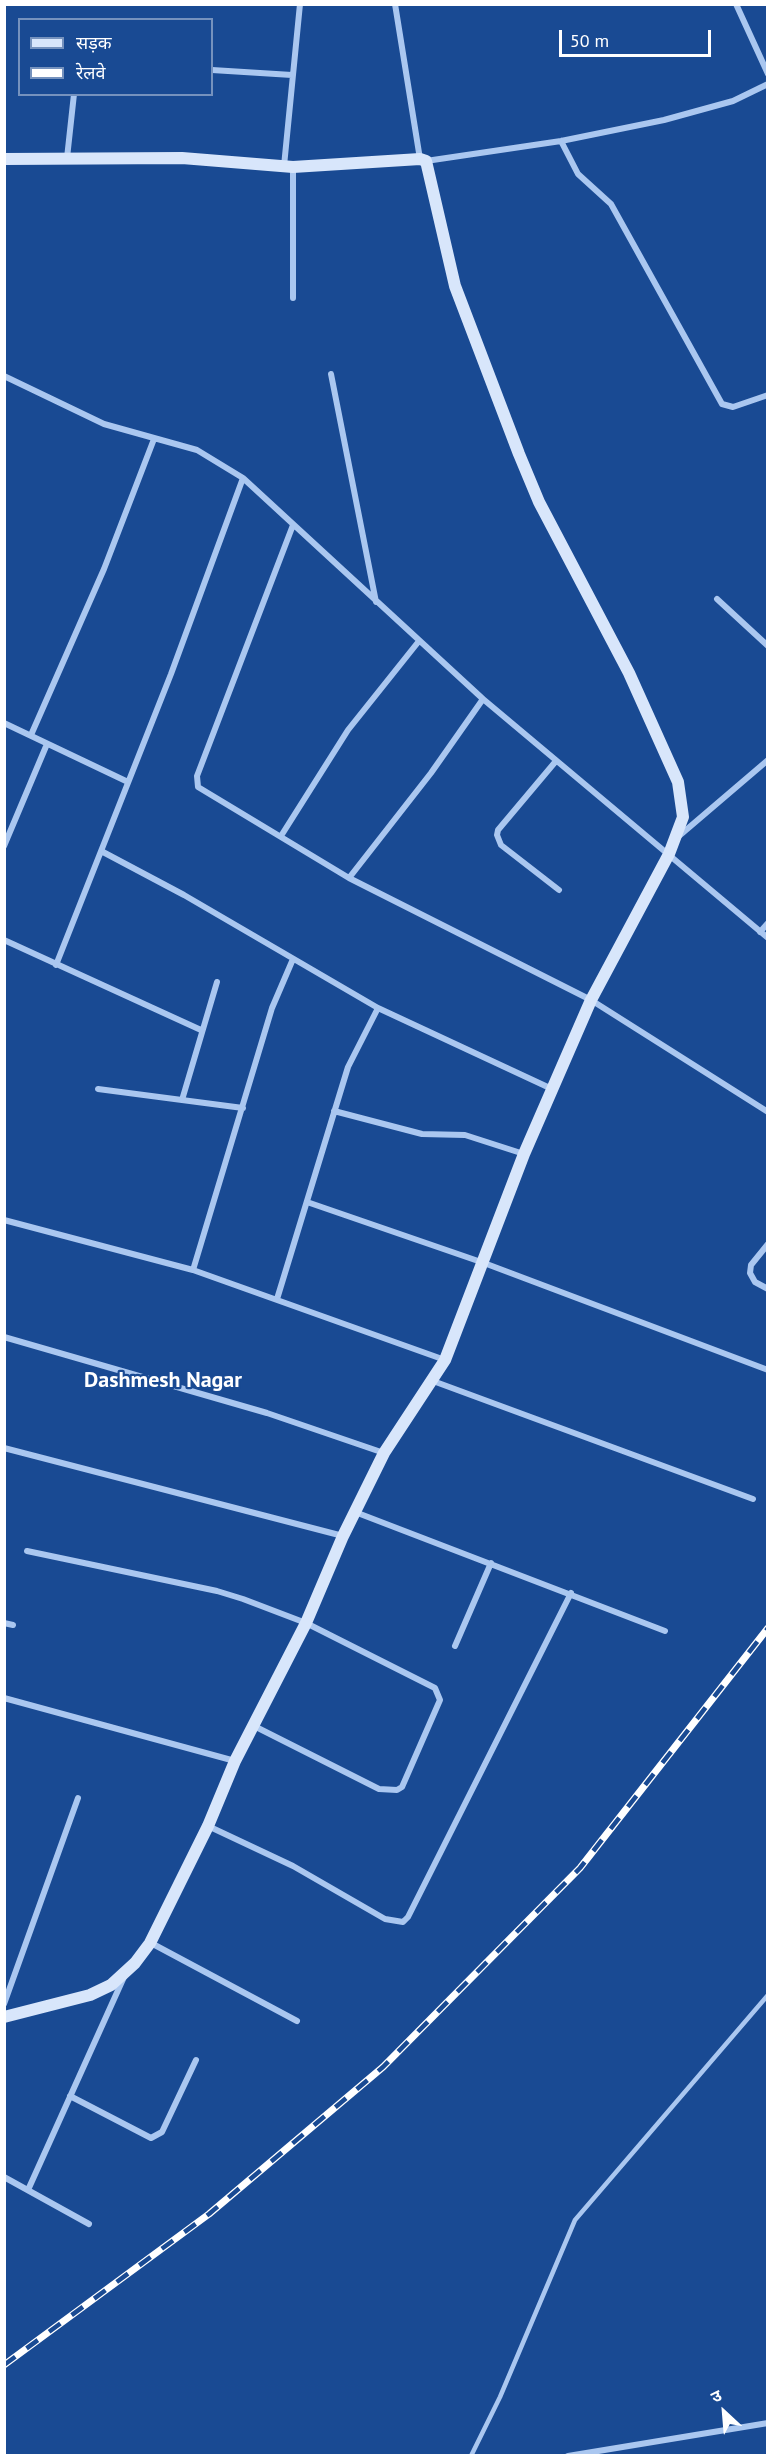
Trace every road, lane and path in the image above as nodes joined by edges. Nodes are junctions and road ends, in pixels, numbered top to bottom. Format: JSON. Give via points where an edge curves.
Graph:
{"nodes":[{"id":1,"x":300,"y":4,"type":"edge"},
{"id":2,"x":395,"y":4,"type":"edge"},
{"id":3,"x":736,"y":4,"type":"edge"},
{"id":4,"x":213,"y":70,"type":"edge"},
{"id":5,"x":768,"y":74,"type":"edge"},
{"id":6,"x":292,"y":75,"type":"junction"},
{"id":7,"x":768,"y":84,"type":"edge"},
{"id":8,"x":74,"y":96,"type":"edge"},
{"id":9,"x":561,"y":141,"type":"junction"},
{"id":10,"x":67,"y":158,"type":"junction"},
{"id":11,"x":4,"y":159,"type":"edge"},
{"id":12,"x":423,"y":160,"type":"junction"},
{"id":13,"x":289,"y":166,"type":"junction"},
{"id":14,"x":292,"y":298,"type":"dead end"},
{"id":15,"x":330,"y":374,"type":"dead end"},
{"id":16,"x":4,"y":376,"type":"edge"},
{"id":17,"x":768,"y":395,"type":"edge"},
{"id":18,"x":154,"y":439,"type":"junction"},
{"id":19,"x":243,"y":478,"type":"junction"},
{"id":20,"x":293,"y":525,"type":"junction"},
{"id":21,"x":717,"y":599,"type":"dead end"},
{"id":22,"x":376,"y":603,"type":"junction"},
{"id":23,"x":419,"y":641,"type":"junction"},
{"id":24,"x":768,"y":646,"type":"edge"},
{"id":25,"x":483,"y":699,"type":"junction"},
{"id":26,"x":4,"y":723,"type":"edge"},
{"id":27,"x":31,"y":735,"type":"junction"},
{"id":28,"x":47,"y":744,"type":"junction"},
{"id":29,"x":768,"y":760,"type":"edge"},
{"id":30,"x":556,"y":761,"type":"junction"},
{"id":31,"x":128,"y":782,"type":"junction"},
{"id":32,"x":281,"y":836,"type":"junction"},
{"id":33,"x":676,"y":839,"type":"junction"},
{"id":34,"x":4,"y":846,"type":"edge"},
{"id":35,"x":103,"y":852,"type":"junction"},
{"id":36,"x":669,"y":854,"type":"junction"},
{"id":37,"x":349,"y":878,"type":"junction"},
{"id":38,"x":559,"y":890,"type":"dead end"},
{"id":39,"x":768,"y":923,"type":"edge"},
{"id":40,"x":760,"y":932,"type":"junction"},
{"id":41,"x":768,"y":938,"type":"edge"},
{"id":42,"x":4,"y":940,"type":"edge"},
{"id":43,"x":293,"y":959,"type":"junction"},
{"id":44,"x":56,"y":965,"type":"junction"},
{"id":45,"x":217,"y":982,"type":"dead end"},
{"id":46,"x":591,"y":1000,"type":"junction"},
{"id":47,"x":378,"y":1008,"type":"junction"},
{"id":48,"x":201,"y":1030,"type":"junction"},
{"id":49,"x":98,"y":1089,"type":"dead end"},
{"id":50,"x":552,"y":1089,"type":"junction"},
{"id":51,"x":182,"y":1100,"type":"junction"},
{"id":52,"x":243,"y":1108,"type":"junction"},
{"id":53,"x":334,"y":1111,"type":"junction"},
{"id":54,"x":768,"y":1112,"type":"edge"},
{"id":55,"x":524,"y":1154,"type":"junction"},
{"id":56,"x":307,"y":1202,"type":"junction"},
{"id":57,"x":4,"y":1220,"type":"edge"},
{"id":58,"x":768,"y":1244,"type":"edge"},
{"id":59,"x":484,"y":1263,"type":"junction"},
{"id":60,"x":193,"y":1270,"type":"junction"},
{"id":61,"x":768,"y":1289,"type":"edge"},
{"id":62,"x":277,"y":1299,"type":"junction"},
{"id":63,"x":4,"y":1337,"type":"edge"},
{"id":64,"x":445,"y":1360,"type":"junction"},
{"id":65,"x":768,"y":1370,"type":"edge"},
{"id":66,"x":433,"y":1382,"type":"junction"},
{"id":67,"x":4,"y":1448,"type":"edge"},
{"id":68,"x":384,"y":1453,"type":"junction"},
{"id":69,"x":753,"y":1499,"type":"dead end"},
{"id":70,"x":355,"y":1512,"type":"junction"},
{"id":71,"x":343,"y":1536,"type":"junction"},
{"id":72,"x":27,"y":1551,"type":"dead end"},
{"id":73,"x":491,"y":1563,"type":"junction"},
{"id":74,"x":572,"y":1593,"type":"junction"},
{"id":75,"x":4,"y":1623,"type":"edge"},
{"id":76,"x":306,"y":1623,"type":"junction"},
{"id":77,"x":14,"y":1625,"type":"dead end"},
{"id":78,"x":665,"y":1631,"type":"dead end"},
{"id":79,"x":454,"y":1646,"type":"dead end"},
{"id":80,"x":4,"y":1698,"type":"edge"},
{"id":81,"x":254,"y":1726,"type":"junction"},
{"id":82,"x":235,"y":1761,"type":"junction"},
{"id":83,"x":78,"y":1798,"type":"dead end"},
{"id":84,"x":208,"y":1826,"type":"junction"},
{"id":85,"x":150,"y":1943,"type":"junction"},
{"id":86,"x":126,"y":1973,"type":"junction"},
{"id":87,"x":768,"y":1995,"type":"edge"},
{"id":88,"x":4,"y":2004,"type":"edge"},
{"id":89,"x":4,"y":2017,"type":"edge"},
{"id":90,"x":297,"y":2021,"type":"dead end"},
{"id":91,"x":196,"y":2060,"type":"dead end"},
{"id":92,"x":70,"y":2096,"type":"junction"},
{"id":93,"x":4,"y":2177,"type":"edge"},
{"id":94,"x":28,"y":2190,"type":"junction"},
{"id":95,"x":89,"y":2224,"type":"dead end"},
{"id":96,"x":768,"y":2423,"type":"edge"},
{"id":97,"x":471,"y":2456,"type":"edge"},
{"id":98,"x":568,"y":2456,"type":"edge"}],
"edges":[{"from":1,"to":6,"type":"street"},
{"from":2,"to":12,"type":"street"},
{"from":3,"to":5,"type":"street"},
{"from":4,"to":6,"type":"street"},
{"from":6,"to":13,"type":"street"},
{"from":7,"to":9,"type":"street","via":[[704,110]]},
{"from":8,"to":10,"type":"street"},
{"from":9,"to":12,"type":"street"},
{"from":9,"to":17,"type":"street","via":[[578,174],[611,204],[722,404],[732,407]]},
{"from":10,"to":11,"type":"street"},
{"from":10,"to":13,"type":"street","via":[[182,158]]},
{"from":12,"to":13,"type":"street"},
{"from":12,"to":33,"type":"street","via":[[455,286],[519,454],[539,502],[629,673],[678,782],[683,818]]},
{"from":13,"to":14,"type":"street"},
{"from":15,"to":22,"type":"street"},
{"from":16,"to":18,"type":"street","via":[[104,424]]},
{"from":18,"to":19,"type":"street","via":[[197,450]]},
{"from":18,"to":27,"type":"street","via":[[104,569]]},
{"from":19,"to":20,"type":"street"},
{"from":19,"to":31,"type":"street"},
{"from":20,"to":22,"type":"street"},
{"from":20,"to":32,"type":"street","via":[[197,776],[198,787],[204,792]]},
{"from":21,"to":24,"type":"street"},
{"from":22,"to":23,"type":"street"},
{"from":23,"to":25,"type":"street"},
{"from":23,"to":32,"type":"street","via":[[348,730]]},
{"from":25,"to":30,"type":"street"},
{"from":25,"to":37,"type":"street"},
{"from":26,"to":27,"type":"street"},
{"from":27,"to":28,"type":"street"},
{"from":28,"to":31,"type":"street"},
{"from":28,"to":34,"type":"street"},
{"from":29,"to":33,"type":"street"},
{"from":30,"to":36,"type":"street"},
{"from":30,"to":38,"type":"street","via":[[497,835],[501,845]]},
{"from":31,"to":35,"type":"street"},
{"from":32,"to":37,"type":"street"},
{"from":33,"to":36,"type":"street"},
{"from":35,"to":43,"type":"street"},
{"from":35,"to":44,"type":"street"},
{"from":36,"to":40,"type":"street"},
{"from":36,"to":46,"type":"street"},
{"from":37,"to":46,"type":"street"},
{"from":39,"to":40,"type":"street"},
{"from":40,"to":41,"type":"street"},
{"from":42,"to":44,"type":"street"},
{"from":43,"to":47,"type":"street"},
{"from":43,"to":52,"type":"street","via":[[272,1008]]},
{"from":44,"to":48,"type":"street"},
{"from":45,"to":48,"type":"street"},
{"from":46,"to":50,"type":"street"},
{"from":46,"to":54,"type":"street"},
{"from":47,"to":50,"type":"street"},
{"from":47,"to":53,"type":"street","via":[[355,1050]]},
{"from":48,"to":51,"type":"street"},
{"from":49,"to":51,"type":"street"},
{"from":50,"to":55,"type":"street"},
{"from":51,"to":52,"type":"street"},
{"from":52,"to":60,"type":"street"},
{"from":53,"to":55,"type":"street","via":[[422,1134],[465,1135]]},
{"from":53,"to":56,"type":"street"},
{"from":55,"to":59,"type":"street"},
{"from":56,"to":59,"type":"street"},
{"from":56,"to":62,"type":"street"},
{"from":57,"to":60,"type":"street"},
{"from":58,"to":61,"type":"street","via":[[750,1273],[755,1282]]},
{"from":59,"to":64,"type":"street"},
{"from":59,"to":65,"type":"street"},
{"from":60,"to":62,"type":"street"},
{"from":62,"to":64,"type":"street"},
{"from":63,"to":68,"type":"street","via":[[267,1413]]},
{"from":64,"to":66,"type":"street"},
{"from":66,"to":68,"type":"street"},
{"from":66,"to":69,"type":"street"},
{"from":67,"to":71,"type":"street"},
{"from":68,"to":70,"type":"street"},
{"from":70,"to":71,"type":"street"},
{"from":70,"to":73,"type":"street"},
{"from":71,"to":76,"type":"street"},
{"from":72,"to":76,"type":"street","via":[[217,1591]]},
{"from":73,"to":74,"type":"street"},
{"from":73,"to":79,"type":"street"},
{"from":74,"to":78,"type":"street"},
{"from":74,"to":84,"type":"street","via":[[403,1922],[385,1919],[293,1866]]},
{"from":75,"to":77,"type":"street"},
{"from":76,"to":81,"type":"street"},
{"from":76,"to":81,"type":"street","via":[[439,1693],[440,1705],[402,1786],[397,1790],[379,1789]]},
{"from":80,"to":82,"type":"street"},
{"from":81,"to":82,"type":"street"},
{"from":82,"to":84,"type":"street"},
{"from":83,"to":88,"type":"street"},
{"from":84,"to":85,"type":"street"},
{"from":85,"to":86,"type":"street"},
{"from":85,"to":90,"type":"street"},
{"from":86,"to":89,"type":"street","via":[[90,1995]]},
{"from":86,"to":92,"type":"street"},
{"from":87,"to":97,"type":"lane","via":[[575,2220]]},
{"from":91,"to":92,"type":"street","via":[[162,2132],[152,2138]]},
{"from":92,"to":94,"type":"street"},
{"from":93,"to":94,"type":"street"},
{"from":94,"to":95,"type":"street"},
{"from":96,"to":98,"type":"street"}]}
